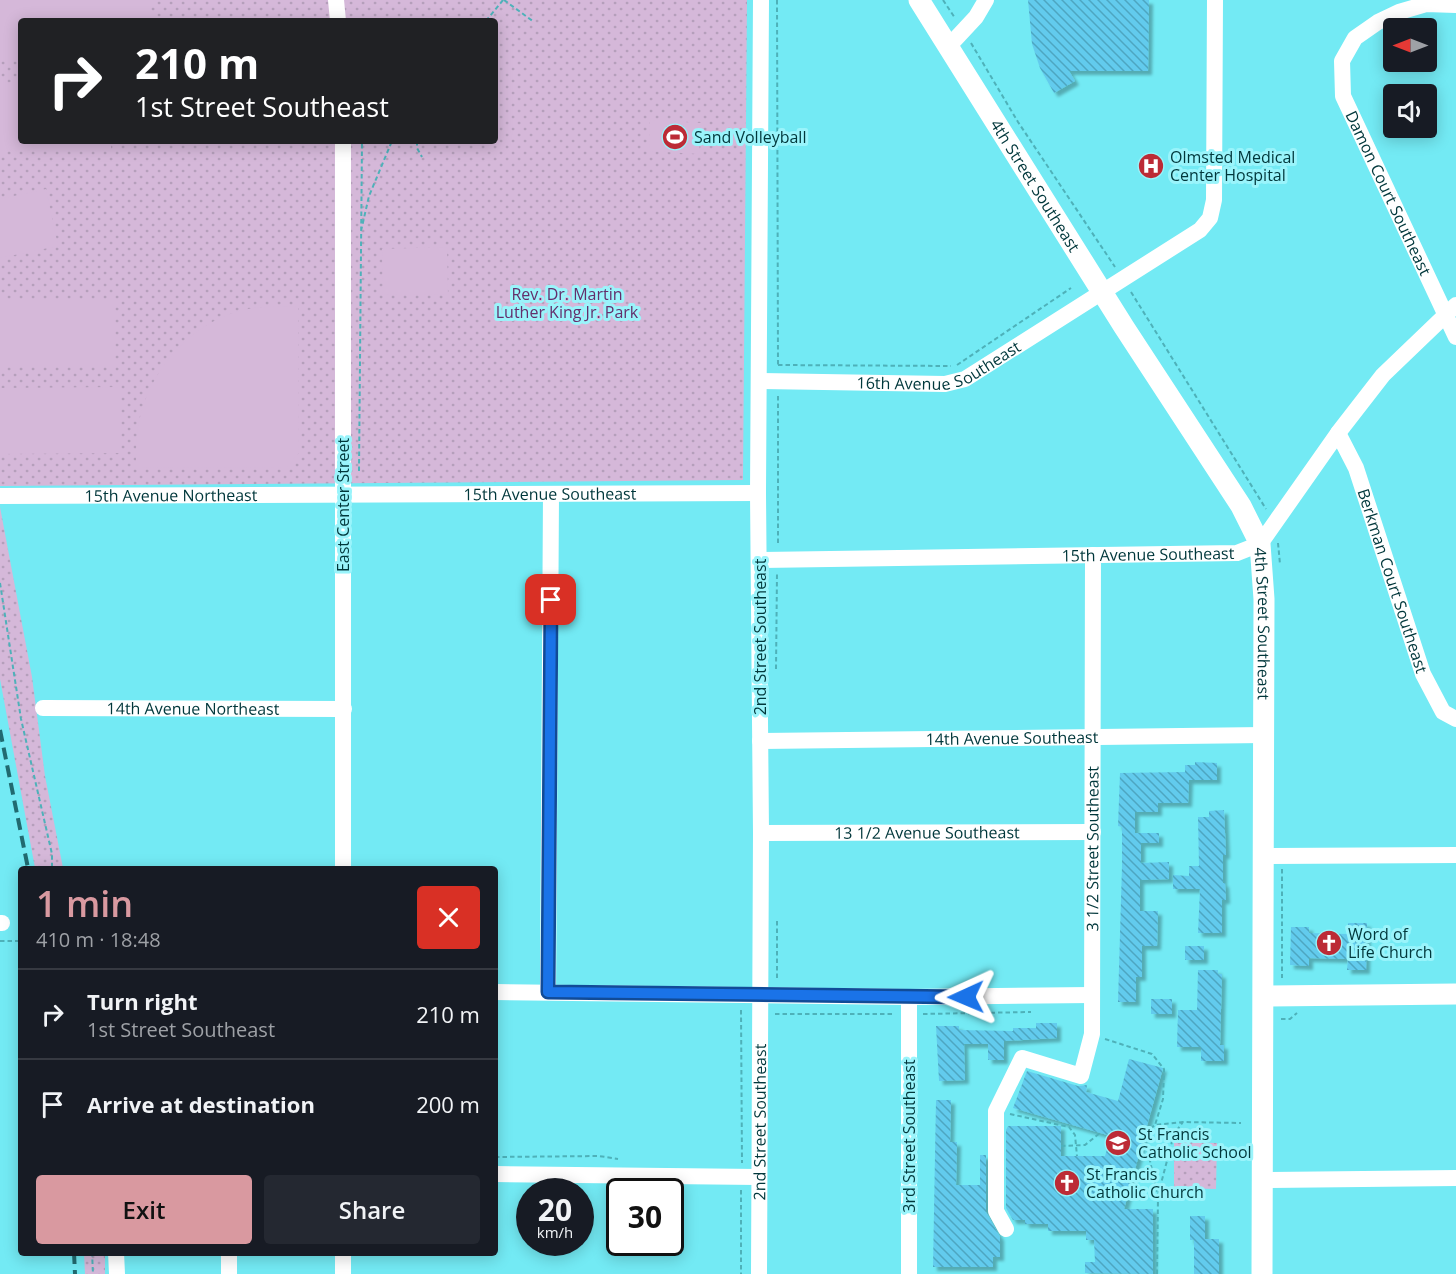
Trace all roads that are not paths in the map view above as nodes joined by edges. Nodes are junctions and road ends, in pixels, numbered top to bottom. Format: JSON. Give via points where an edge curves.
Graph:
{"nodes":[{"id":1,"x":336,"y":0,"type":"edge"},
{"id":2,"x":761,"y":0,"type":"edge"},
{"id":3,"x":919,"y":0,"type":"edge"},
{"id":4,"x":986,"y":0,"type":"edge"},
{"id":5,"x":1215,"y":0,"type":"edge"},
{"id":6,"x":1456,"y":5,"type":"edge"},
{"id":7,"x":338,"y":18,"type":"edge"},
{"id":8,"x":949,"y":46,"type":"junction"},
{"id":9,"x":343,"y":144,"type":"edge"},
{"id":10,"x":1103,"y":293,"type":"junction"},
{"id":11,"x":1451,"y":309,"type":"edge"},
{"id":12,"x":1456,"y":337,"type":"edge"},
{"id":13,"x":759,"y":381,"type":"junction"},
{"id":14,"x":1338,"y":433,"type":"junction"},
{"id":15,"x":758,"y":493,"type":"junction"},
{"id":16,"x":552,"y":494,"type":"junction"},
{"id":17,"x":0,"y":496,"type":"edge"},
{"id":18,"x":342,"y":496,"type":"junction"},
{"id":19,"x":1260,"y":544,"type":"junction"},
{"id":20,"x":1093,"y":555,"type":"junction"},
{"id":21,"x":760,"y":560,"type":"junction"},
{"id":22,"x":43,"y":708,"type":"dead end"},
{"id":23,"x":344,"y":709,"type":"junction"},
{"id":24,"x":1456,"y":719,"type":"edge"},
{"id":25,"x":1264,"y":735,"type":"junction"},
{"id":26,"x":1093,"y":738,"type":"junction"},
{"id":27,"x":760,"y":741,"type":"junction"},
{"id":28,"x":1093,"y":832,"type":"junction"},
{"id":29,"x":761,"y":833,"type":"junction"},
{"id":30,"x":1456,"y":855,"type":"edge"},
{"id":31,"x":1273,"y":856,"type":"junction"},
{"id":32,"x":343,"y":866,"type":"edge"},
{"id":33,"x":498,"y":992,"type":"edge"},
{"id":34,"x":548,"y":992,"type":"junction"},
{"id":35,"x":1456,"y":994,"type":"edge"},
{"id":36,"x":760,"y":995,"type":"junction"},
{"id":37,"x":1092,"y":995,"type":"junction"},
{"id":38,"x":1265,"y":996,"type":"junction"},
{"id":39,"x":909,"y":997,"type":"junction"},
{"id":40,"x":498,"y":1174,"type":"edge"},
{"id":41,"x":758,"y":1177,"type":"junction"},
{"id":42,"x":1456,"y":1178,"type":"edge"},
{"id":43,"x":1263,"y":1180,"type":"junction"},
{"id":44,"x":1006,"y":1229,"type":"dead end"},
{"id":45,"x":116,"y":1256,"type":"edge"},
{"id":46,"x":229,"y":1256,"type":"edge"},
{"id":47,"x":343,"y":1256,"type":"edge"},
{"id":48,"x":117,"y":1274,"type":"edge"},
{"id":49,"x":229,"y":1274,"type":"edge"},
{"id":50,"x":343,"y":1274,"type":"edge"},
{"id":51,"x":759,"y":1274,"type":"edge"},
{"id":52,"x":909,"y":1274,"type":"edge"},
{"id":53,"x":1262,"y":1274,"type":"edge"}],
"edges":[{"from":1,"to":7,"type":"street"},
{"from":2,"to":13,"type":"street","name":"2nd Street Southeast"},
{"from":3,"to":8,"type":"main road","name":"4th Street Southeast"},
{"from":4,"to":8,"type":"street"},
{"from":5,"to":10,"type":"street","name":"16th Avenue Southeast","via":[[1214,200],[1210,218],[1200,230]]},
{"from":6,"to":11,"type":"street","name":"Damon Court Southeast","via":[[1426,4],[1378,22],[1355,38],[1342,61],[1343,96]]},
{"from":8,"to":10,"type":"main road","name":"4th Street Southeast"},
{"from":9,"to":18,"type":"street","name":"East Center Street"},
{"from":10,"to":13,"type":"street","name":"16th Avenue Southeast","via":[[965,379],[945,384]]},
{"from":10,"to":19,"type":"main road","name":"4th Street Southeast","via":[[1241,506]]},
{"from":11,"to":12,"type":"street","name":"Damon Court Southeast"},
{"from":11,"to":14,"type":"street","via":[[1383,375]]},
{"from":13,"to":15,"type":"street","name":"2nd Street Southeast"},
{"from":14,"to":19,"type":"street"},
{"from":14,"to":24,"type":"street","name":"Berkman Court Southeast","via":[[1356,468],[1423,674],[1443,712]]},
{"from":15,"to":16,"type":"street","name":"15th Avenue Southeast"},
{"from":15,"to":21,"type":"street","name":"2nd Street Southeast"},
{"from":16,"to":18,"type":"street","name":"15th Avenue Southeast"},
{"from":16,"to":34,"type":"street"},
{"from":17,"to":18,"type":"street","name":"15th Avenue Northeast"},
{"from":18,"to":23,"type":"street","name":"East Center Street"},
{"from":19,"to":20,"type":"street","name":"15th Avenue Southeast","via":[[1237,553]]},
{"from":19,"to":25,"type":"main road","name":"4th Street Southeast"},
{"from":20,"to":21,"type":"street","name":"15th Avenue Southeast"},
{"from":20,"to":26,"type":"street","name":"3 1/2 Street Southeast"},
{"from":21,"to":27,"type":"street","name":"2nd Street Southeast"},
{"from":22,"to":23,"type":"street","name":"14th Avenue Northeast"},
{"from":23,"to":32,"type":"street","name":"East Center Street"},
{"from":25,"to":26,"type":"street","name":"14th Avenue Southeast"},
{"from":25,"to":31,"type":"main road","name":"4th Street Southeast"},
{"from":26,"to":27,"type":"street","name":"14th Avenue Southeast"},
{"from":26,"to":28,"type":"street","name":"3 1/2 Street Southeast"},
{"from":27,"to":29,"type":"street","name":"2nd Street Southeast"},
{"from":28,"to":29,"type":"street","name":"13 1/2 Avenue Southeast"},
{"from":28,"to":37,"type":"street","name":"3 1/2 Street Southeast"},
{"from":29,"to":36,"type":"street","name":"2nd Street Southeast"},
{"from":30,"to":31,"type":"street"},
{"from":31,"to":38,"type":"main road","name":"4th Street Southeast"},
{"from":33,"to":34,"type":"street"},
{"from":34,"to":36,"type":"street"},
{"from":35,"to":38,"type":"main road"},
{"from":36,"to":39,"type":"street"},
{"from":36,"to":41,"type":"street","name":"2nd Street Southeast"},
{"from":37,"to":39,"type":"street"},
{"from":37,"to":44,"type":"street","name":"3 1/2 Street Southeast","via":[[1099,1037],[1081,1076],[1022,1058],[996,1111],[996,1211]]},
{"from":38,"to":43,"type":"main road","name":"4th Street Southeast"},
{"from":39,"to":52,"type":"street","name":"3rd Street Southeast"},
{"from":40,"to":41,"type":"street"},
{"from":41,"to":51,"type":"street","name":"2nd Street Southeast"},
{"from":42,"to":43,"type":"street"},
{"from":43,"to":53,"type":"main road","name":"4th Street Southeast"},
{"from":45,"to":48,"type":"street"},
{"from":46,"to":49,"type":"street"},
{"from":47,"to":50,"type":"street"}]}
